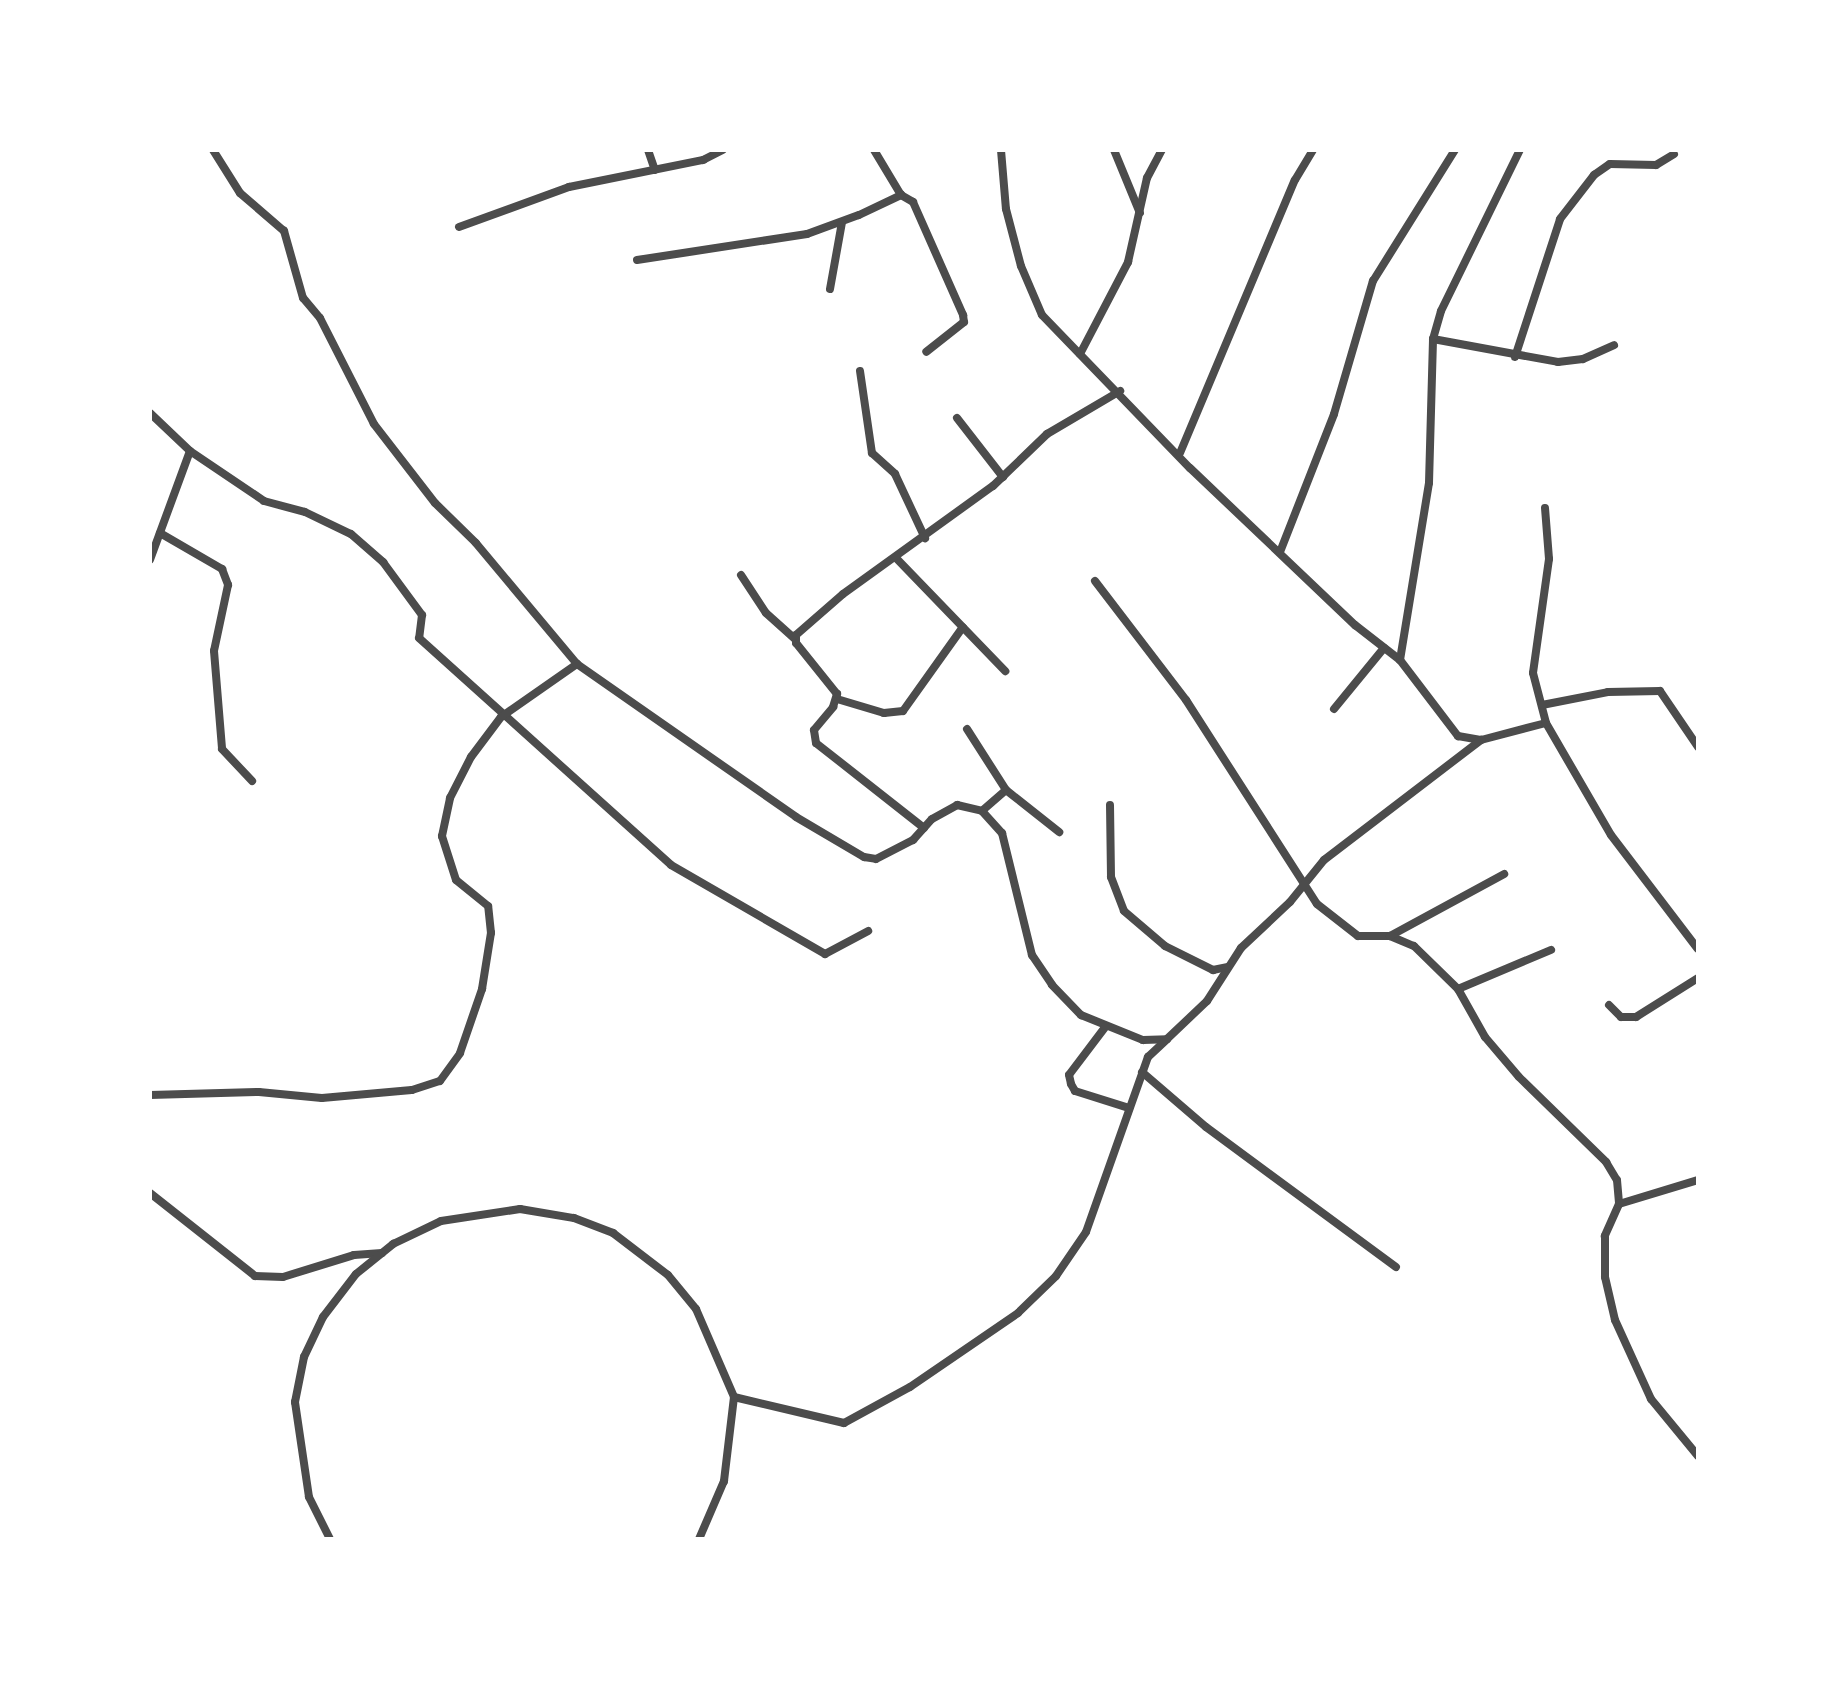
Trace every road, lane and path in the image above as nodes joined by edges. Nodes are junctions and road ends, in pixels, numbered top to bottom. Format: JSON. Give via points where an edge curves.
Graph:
{"nodes":[{"id":1,"x":213,"y":150,"type":"edge"},
{"id":2,"x":648,"y":150,"type":"edge"},
{"id":3,"x":723,"y":150,"type":"edge"},
{"id":4,"x":874,"y":150,"type":"edge"},
{"id":5,"x":1001,"y":150,"type":"edge"},
{"id":6,"x":1114,"y":150,"type":"edge"},
{"id":7,"x":1162,"y":150,"type":"edge"},
{"id":8,"x":1313,"y":150,"type":"edge"},
{"id":9,"x":1455,"y":150,"type":"edge"},
{"id":10,"x":1520,"y":150,"type":"edge"},
{"id":11,"x":1674,"y":154,"type":"dead end"},
{"id":12,"x":655,"y":170,"type":"junction"},
{"id":13,"x":901,"y":195,"type":"junction"},
{"id":14,"x":1140,"y":213,"type":"junction"},
{"id":15,"x":842,"y":222,"type":"junction"},
{"id":16,"x":459,"y":227,"type":"dead end"},
{"id":17,"x":637,"y":260,"type":"dead end"},
{"id":18,"x":830,"y":289,"type":"dead end"},
{"id":19,"x":1433,"y":339,"type":"junction"},
{"id":20,"x":1614,"y":345,"type":"dead end"},
{"id":21,"x":926,"y":352,"type":"dead end"},
{"id":22,"x":1080,"y":354,"type":"junction"},
{"id":23,"x":1515,"y":357,"type":"junction"},
{"id":24,"x":860,"y":371,"type":"dead end"},
{"id":25,"x":1120,"y":391,"type":"junction"},
{"id":26,"x":150,"y":413,"type":"edge"},
{"id":27,"x":957,"y":418,"type":"dead end"},
{"id":28,"x":190,"y":451,"type":"junction"},
{"id":29,"x":1180,"y":453,"type":"junction"},
{"id":30,"x":1003,"y":477,"type":"junction"},
{"id":31,"x":1545,"y":508,"type":"dead end"},
{"id":32,"x":160,"y":533,"type":"junction"},
{"id":33,"x":925,"y":538,"type":"junction"},
{"id":34,"x":1280,"y":552,"type":"junction"},
{"id":35,"x":897,"y":559,"type":"junction"},
{"id":36,"x":150,"y":560,"type":"edge"},
{"id":37,"x":741,"y":575,"type":"dead end"},
{"id":38,"x":1095,"y":581,"type":"dead end"},
{"id":39,"x":963,"y":627,"type":"junction"},
{"id":40,"x":795,"y":639,"type":"junction"},
{"id":41,"x":1384,"y":648,"type":"junction"},
{"id":42,"x":1400,"y":660,"type":"junction"},
{"id":43,"x":577,"y":664,"type":"junction"},
{"id":44,"x":1005,"y":671,"type":"dead end"},
{"id":45,"x":837,"y":699,"type":"junction"},
{"id":46,"x":1542,"y":705,"type":"junction"},
{"id":47,"x":1334,"y":709,"type":"dead end"},
{"id":48,"x":501,"y":717,"type":"junction"},
{"id":49,"x":1546,"y":723,"type":"junction"},
{"id":50,"x":967,"y":729,"type":"dead end"},
{"id":51,"x":1481,"y":740,"type":"junction"},
{"id":52,"x":1698,"y":747,"type":"edge"},
{"id":53,"x":252,"y":781,"type":"dead end"},
{"id":54,"x":1006,"y":790,"type":"junction"},
{"id":55,"x":1110,"y":805,"type":"dead end"},
{"id":56,"x":982,"y":811,"type":"junction"},
{"id":57,"x":924,"y":828,"type":"junction"},
{"id":58,"x":1059,"y":832,"type":"dead end"},
{"id":59,"x":1504,"y":874,"type":"dead end"},
{"id":60,"x":1303,"y":881,"type":"junction"},
{"id":61,"x":868,"y":931,"type":"dead end"},
{"id":62,"x":1390,"y":936,"type":"junction"},
{"id":63,"x":1698,"y":949,"type":"edge"},
{"id":64,"x":1551,"y":950,"type":"dead end"},
{"id":65,"x":1227,"y":967,"type":"junction"},
{"id":66,"x":1698,"y":978,"type":"edge"},
{"id":67,"x":1458,"y":989,"type":"junction"},
{"id":68,"x":1609,"y":1005,"type":"dead end"},
{"id":69,"x":1106,"y":1026,"type":"junction"},
{"id":70,"x":1167,"y":1039,"type":"junction"},
{"id":71,"x":1142,"y":1072,"type":"junction"},
{"id":72,"x":150,"y":1095,"type":"edge"},
{"id":73,"x":1129,"y":1108,"type":"junction"},
{"id":74,"x":1698,"y":1180,"type":"edge"},
{"id":75,"x":150,"y":1193,"type":"edge"},
{"id":76,"x":1619,"y":1204,"type":"junction"},
{"id":77,"x":383,"y":1253,"type":"junction"},
{"id":78,"x":1396,"y":1267,"type":"dead end"},
{"id":79,"x":734,"y":1397,"type":"junction"},
{"id":80,"x":1698,"y":1456,"type":"edge"},
{"id":81,"x":330,"y":1539,"type":"edge"},
{"id":82,"x":699,"y":1539,"type":"edge"}],
"edges":[{"from":1,"to":43,"type":"street","via":[[240,193],[284,231],[303,298],[320,318],[374,424],[435,503],[476,543]]},
{"from":2,"to":12,"type":"street"},
{"from":3,"to":12,"type":"street"},
{"from":4,"to":13,"type":"street"},
{"from":5,"to":22,"type":"street","via":[[1006,209],[1021,266],[1042,315]]},
{"from":6,"to":14,"type":"street"},
{"from":7,"to":14,"type":"street","via":[[1147,178]]},
{"from":8,"to":29,"type":"street"},
{"from":9,"to":34,"type":"street","via":[[1373,281],[1334,414]]},
{"from":10,"to":19,"type":"street","via":[[1441,311]]},
{"from":11,"to":23,"type":"street","via":[[1656,165],[1610,164],[1594,175],[1560,219]]},
{"from":12,"to":16,"type":"street","via":[[569,187]]},
{"from":13,"to":15,"type":"street"},
{"from":13,"to":21,"type":"street","via":[[913,202],[963,315],[964,322]]},
{"from":14,"to":22,"type":"street","via":[[1128,262]]},
{"from":15,"to":17,"type":"street","via":[[807,234]]},
{"from":15,"to":18,"type":"street"},
{"from":19,"to":23,"type":"street"},
{"from":19,"to":42,"type":"street","via":[[1429,483]]},
{"from":20,"to":23,"type":"street","via":[[1583,359]]},
{"from":22,"to":25,"type":"street"},
{"from":24,"to":33,"type":"street","via":[[872,453],[895,474]]},
{"from":25,"to":29,"type":"street"},
{"from":25,"to":30,"type":"street","via":[[1047,434]]},
{"from":26,"to":28,"type":"street"},
{"from":27,"to":30,"type":"street"},
{"from":28,"to":32,"type":"street"},
{"from":28,"to":48,"type":"street","via":[[264,501],[305,512],[351,534],[383,562],[422,615],[419,638]]},
{"from":29,"to":34,"type":"street"},
{"from":30,"to":33,"type":"street"},
{"from":31,"to":46,"type":"street","via":[[1549,559],[1533,673]]},
{"from":32,"to":36,"type":"street"},
{"from":32,"to":53,"type":"street","via":[[222,569],[228,585],[214,651],[222,749]]},
{"from":33,"to":35,"type":"street"},
{"from":34,"to":41,"type":"street"},
{"from":35,"to":39,"type":"street"},
{"from":35,"to":40,"type":"street","via":[[843,594]]},
{"from":37,"to":40,"type":"street","via":[[766,613]]},
{"from":38,"to":60,"type":"street","via":[[1186,700]]},
{"from":39,"to":44,"type":"street"},
{"from":39,"to":45,"type":"street","via":[[903,711],[884,713]]},
{"from":40,"to":45,"type":"street","via":[[834,687]]},
{"from":41,"to":42,"type":"street"},
{"from":41,"to":47,"type":"street"},
{"from":42,"to":51,"type":"street","via":[[1458,736]]},
{"from":43,"to":48,"type":"street"},
{"from":43,"to":57,"type":"street","via":[[784,809],[864,857],[887,854]]},
{"from":45,"to":57,"type":"street","via":[[814,730],[816,743]]},
{"from":46,"to":49,"type":"street"},
{"from":46,"to":52,"type":"street","via":[[1608,692],[1660,691]]},
{"from":48,"to":61,"type":"street","via":[[671,865],[825,954]]},
{"from":48,"to":72,"type":"street","via":[[471,757],[450,798],[442,836],[456,880],[488,906],[491,933],[482,989],[460,1053],[440,1081],[412,1090],[322,1098],[259,1092]]},
{"from":49,"to":51,"type":"street"},
{"from":49,"to":63,"type":"street","via":[[1611,835]]},
{"from":50,"to":54,"type":"street"},
{"from":51,"to":60,"type":"street","via":[[1430,775]]},
{"from":54,"to":56,"type":"street"},
{"from":54,"to":58,"type":"street"},
{"from":55,"to":65,"type":"street","via":[[1111,877],[1124,911],[1165,946],[1213,970]]},
{"from":56,"to":57,"type":"street","via":[[957,805]]},
{"from":56,"to":69,"type":"street","via":[[1002,833],[1032,955],[1081,1015]]},
{"from":59,"to":62,"type":"street"},
{"from":60,"to":62,"type":"street","via":[[1317,904],[1358,936]]},
{"from":60,"to":65,"type":"street","via":[[1290,902]]},
{"from":62,"to":67,"type":"street","via":[[1414,946]]},
{"from":64,"to":67,"type":"street"},
{"from":65,"to":70,"type":"street","via":[[1207,1001]]},
{"from":66,"to":68,"type":"street","via":[[1636,1017],[1621,1017]]},
{"from":67,"to":76,"type":"street","via":[[1485,1037],[1519,1077],[1606,1162],[1617,1180]]},
{"from":69,"to":70,"type":"street","via":[[1143,1040]]},
{"from":69,"to":73,"type":"street","via":[[1069,1075],[1071,1084],[1075,1091]]},
{"from":70,"to":71,"type":"street","via":[[1148,1057]]},
{"from":71,"to":73,"type":"street"},
{"from":71,"to":78,"type":"street","via":[[1262,1171]]},
{"from":73,"to":79,"type":"street","via":[[1086,1232],[1056,1276],[1018,1313],[910,1387],[844,1423]]},
{"from":74,"to":76,"type":"street"},
{"from":75,"to":77,"type":"street","via":[[255,1276],[283,1277],[341,1258]]},
{"from":76,"to":80,"type":"street","via":[[1605,1236],[1605,1277],[1615,1320],[1651,1399]]},
{"from":77,"to":79,"type":"street","via":[[441,1221],[481,1212],[520,1209],[574,1218],[613,1233],[668,1275],[696,1309]]},
{"from":77,"to":81,"type":"street","via":[[356,1274],[323,1317],[304,1357],[295,1402],[309,1497]]},
{"from":79,"to":82,"type":"street","via":[[724,1481]]}]}
